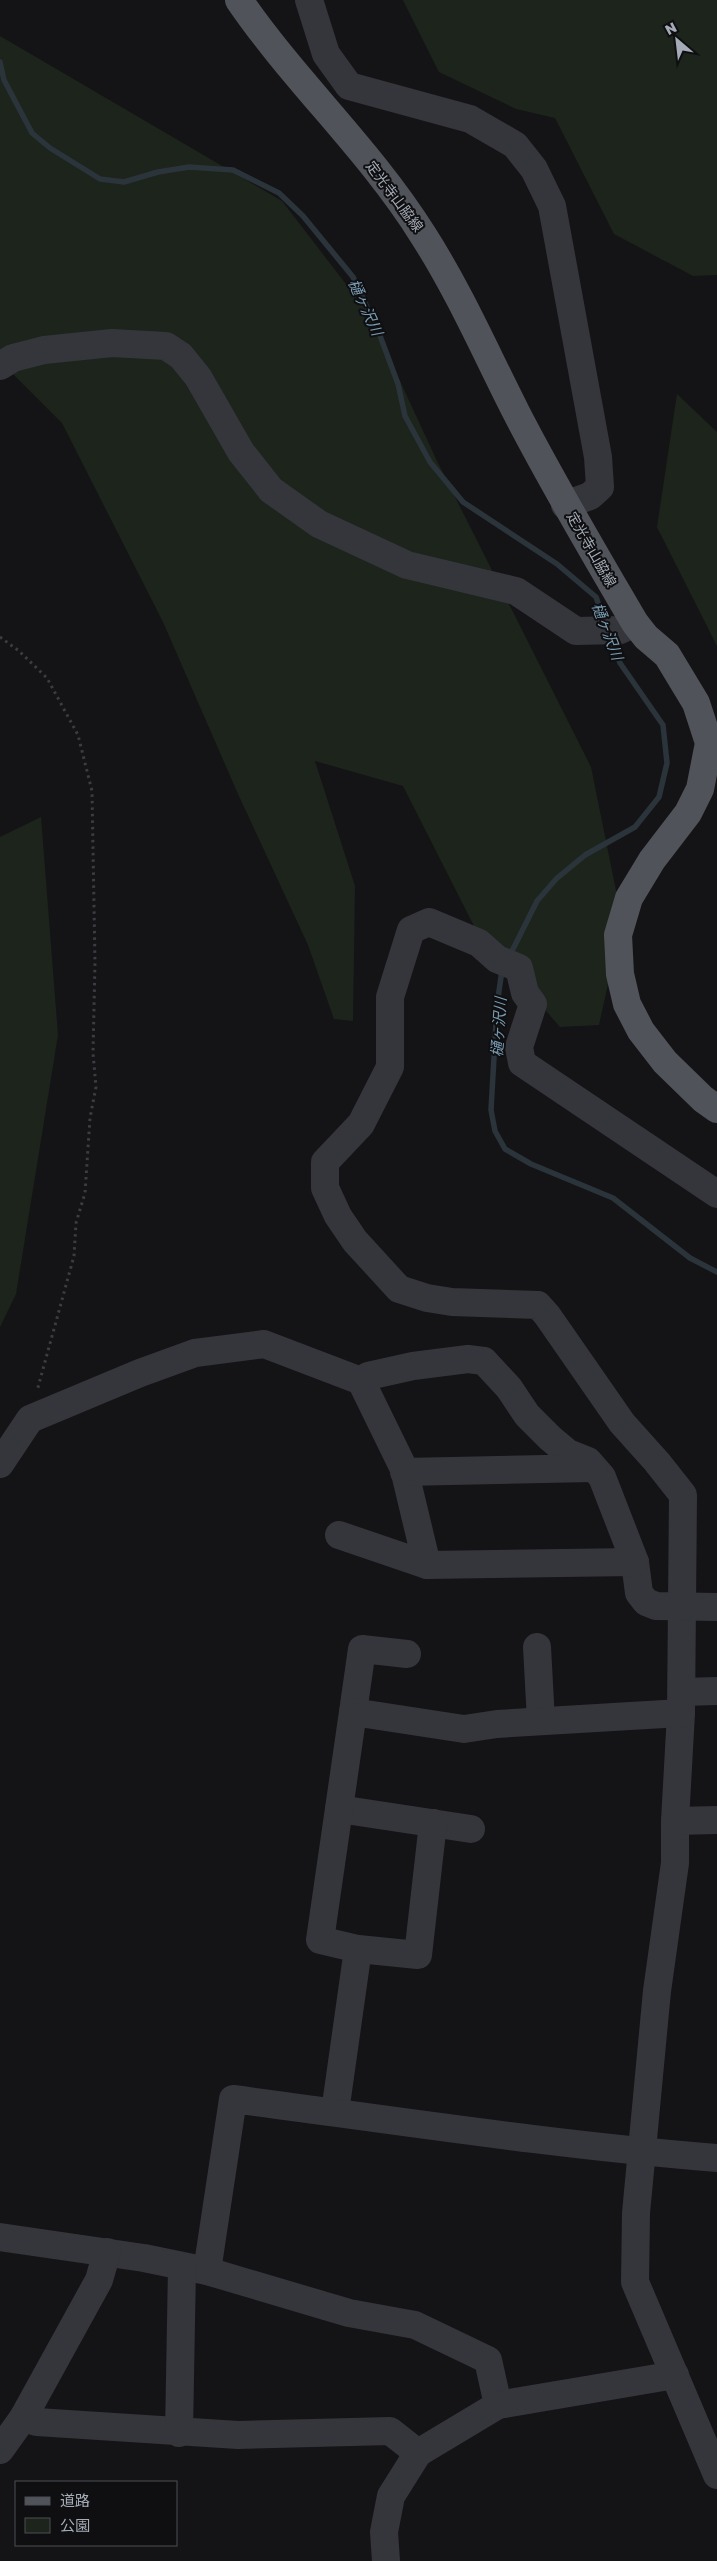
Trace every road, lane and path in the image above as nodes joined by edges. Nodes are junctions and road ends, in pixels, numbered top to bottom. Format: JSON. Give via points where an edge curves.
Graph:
{"nodes":[{"id":1,"x":239,"y":0,"type":"edge"},
{"id":2,"x":309,"y":0,"type":"edge"},
{"id":3,"x":0,"y":366,"type":"edge"},
{"id":4,"x":566,"y":505,"type":"junction"},
{"id":5,"x":628,"y":627,"type":"junction"},
{"id":6,"x":0,"y":637,"type":"edge"},
{"id":7,"x":717,"y":1109,"type":"edge"},
{"id":8,"x":717,"y":1194,"type":"edge"},
{"id":9,"x":362,"y":1381,"type":"junction"},
{"id":10,"x":30,"y":1420,"type":"junction"},
{"id":11,"x":0,"y":1464,"type":"edge"},
{"id":12,"x":594,"y":1468,"type":"junction"},
{"id":13,"x":404,"y":1472,"type":"junction"},
{"id":14,"x":339,"y":1535,"type":"dead end"},
{"id":15,"x":635,"y":1562,"type":"junction"},
{"id":16,"x":427,"y":1566,"type":"junction"},
{"id":17,"x":682,"y":1607,"type":"junction"},
{"id":18,"x":717,"y":1607,"type":"edge"},
{"id":19,"x":538,"y":1646,"type":"dead end"},
{"id":20,"x":407,"y":1654,"type":"dead end"},
{"id":21,"x":717,"y":1691,"type":"edge"},
{"id":22,"x":682,"y":1702,"type":"junction"},
{"id":23,"x":353,"y":1712,"type":"junction"},
{"id":24,"x":541,"y":1721,"type":"junction"},
{"id":25,"x":339,"y":1809,"type":"junction"},
{"id":26,"x":717,"y":1820,"type":"edge"},
{"id":27,"x":675,"y":1821,"type":"junction"},
{"id":28,"x":433,"y":1823,"type":"junction"},
{"id":29,"x":471,"y":1829,"type":"dead end"},
{"id":30,"x":358,"y":1949,"type":"junction"},
{"id":31,"x":335,"y":2112,"type":"junction"},
{"id":32,"x":642,"y":2152,"type":"junction"},
{"id":33,"x":717,"y":2158,"type":"edge"},
{"id":34,"x":0,"y":2238,"type":"edge"},
{"id":35,"x":107,"y":2252,"type":"junction"},
{"id":36,"x":194,"y":2269,"type":"junction"},
{"id":37,"x":675,"y":2374,"type":"junction"},
{"id":38,"x":498,"y":2405,"type":"junction"},
{"id":39,"x":23,"y":2418,"type":"junction"},
{"id":40,"x":179,"y":2433,"type":"junction"},
{"id":41,"x":0,"y":2450,"type":"edge"},
{"id":42,"x":418,"y":2453,"type":"junction"},
{"id":43,"x":717,"y":2475,"type":"edge"},
{"id":44,"x":386,"y":2561,"type":"edge"}],
"edges":[{"from":1,"to":4,"type":"main road","name":"定光寺山脇線","via":[[330,112],[423,235]]},
{"from":2,"to":4,"type":"street","via":[[326,54],[349,86],[470,119],[516,144],[534,168],[552,206],[598,457],[600,487],[590,496]]},
{"from":3,"to":5,"type":"street","via":[[13,358],[44,350],[112,343],[166,346],[181,356],[198,377],[241,452],[271,490],[319,524],[407,564],[516,591],[576,631]]},
{"from":4,"to":5,"type":"main road","name":"定光寺山脇線"},
{"from":5,"to":7,"type":"main road","name":"定光寺山脇線","via":[[667,655],[696,703],[709,743],[700,789],[688,813],[652,860],[629,898],[618,935],[620,974],[627,1004],[641,1031],[665,1062]]},
{"from":6,"to":10,"type":"path","via":[[47,678],[78,735],[92,791],[93,1053],[96,1087],[90,1118],[85,1193],[76,1223],[74,1256]]},
{"from":8,"to":17,"type":"street","via":[[522,1063],[519,1047],[533,1004],[525,993],[519,968],[497,959],[479,943],[429,922],[412,930],[390,997],[390,1067],[361,1124],[325,1162],[324,1188],[354,1242],[399,1289],[452,1302],[538,1305],[548,1315],[622,1423],[683,1495]]},
{"from":9,"to":10,"type":"street","via":[[264,1344],[195,1353],[140,1372]]},
{"from":9,"to":12,"type":"street","via":[[368,1376],[413,1366],[468,1358],[484,1361],[550,1438]]},
{"from":9,"to":13,"type":"street"},
{"from":10,"to":11,"type":"street"},
{"from":12,"to":13,"type":"street"},
{"from":12,"to":15,"type":"street","via":[[602,1477]]},
{"from":13,"to":16,"type":"street"},
{"from":14,"to":16,"type":"street"},
{"from":15,"to":16,"type":"street"},
{"from":15,"to":17,"type":"street","via":[[639,1593],[646,1602],[656,1606]]},
{"from":17,"to":18,"type":"street"},
{"from":17,"to":22,"type":"street"},
{"from":19,"to":24,"type":"street"},
{"from":20,"to":23,"type":"street","via":[[362,1649]]},
{"from":21,"to":22,"type":"street"},
{"from":22,"to":24,"type":"street"},
{"from":22,"to":27,"type":"street"},
{"from":23,"to":24,"type":"street","via":[[464,1729]]},
{"from":23,"to":25,"type":"street"},
{"from":25,"to":28,"type":"street"},
{"from":25,"to":30,"type":"street","via":[[320,1940]]},
{"from":26,"to":27,"type":"street"},
{"from":27,"to":32,"type":"street","via":[[675,1863],[657,1991]]},
{"from":28,"to":29,"type":"street"},
{"from":28,"to":30,"type":"street","via":[[418,1955]]},
{"from":30,"to":31,"type":"street"},
{"from":31,"to":32,"type":"street"},
{"from":31,"to":36,"type":"street","via":[[233,2099]]},
{"from":32,"to":33,"type":"street"},
{"from":32,"to":37,"type":"street","via":[[634,2282]]},
{"from":34,"to":35,"type":"street"},
{"from":35,"to":36,"type":"street"},
{"from":35,"to":39,"type":"street","via":[[98,2280]]},
{"from":36,"to":38,"type":"street","via":[[349,2313],[415,2325],[488,2360]]},
{"from":36,"to":40,"type":"street"},
{"from":37,"to":38,"type":"street"},
{"from":37,"to":43,"type":"street"},
{"from":38,"to":42,"type":"street"},
{"from":39,"to":40,"type":"street","via":[[37,2422]]},
{"from":39,"to":41,"type":"street"},
{"from":40,"to":42,"type":"street","via":[[289,2435],[390,2431]]},
{"from":42,"to":44,"type":"street","via":[[391,2496],[384,2532]]}]}
